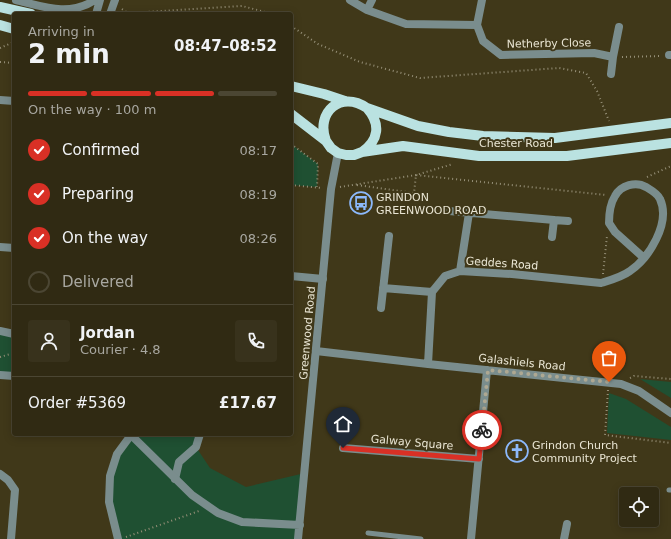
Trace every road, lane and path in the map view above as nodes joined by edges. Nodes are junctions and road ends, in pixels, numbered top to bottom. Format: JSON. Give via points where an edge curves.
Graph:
{"nodes":[{"id":1,"x":16,"y":0,"type":"edge"},
{"id":2,"x":95,"y":0,"type":"edge"},
{"id":3,"x":100,"y":0,"type":"edge"},
{"id":4,"x":115,"y":0,"type":"edge"},
{"id":5,"x":350,"y":0,"type":"edge"},
{"id":6,"x":372,"y":0,"type":"edge"},
{"id":7,"x":482,"y":0,"type":"edge"},
{"id":8,"x":0,"y":7,"type":"edge"},
{"id":9,"x":122,"y":9,"type":"dead end"},
{"id":10,"x":368,"y":10,"type":"junction"},
{"id":11,"x":22,"y":12,"type":"edge"},
{"id":12,"x":97,"y":12,"type":"edge"},
{"id":13,"x":111,"y":12,"type":"edge"},
{"id":14,"x":126,"y":12,"type":"edge"},
{"id":15,"x":144,"y":12,"type":"edge"},
{"id":16,"x":265,"y":12,"type":"edge"},
{"id":17,"x":0,"y":25,"type":"edge"},
{"id":18,"x":477,"y":25,"type":"junction"},
{"id":19,"x":293,"y":27,"type":"edge"},
{"id":20,"x":619,"y":27,"type":"dead end"},
{"id":21,"x":12,"y":28,"type":"edge"},
{"id":22,"x":12,"y":43,"type":"edge"},
{"id":23,"x":0,"y":48,"type":"edge"},
{"id":24,"x":670,"y":55,"type":"edge"},
{"id":25,"x":613,"y":57,"type":"junction"},
{"id":26,"x":0,"y":62,"type":"edge"},
{"id":27,"x":12,"y":63,"type":"edge"},
{"id":28,"x":611,"y":74,"type":"dead end"},
{"id":29,"x":293,"y":86,"type":"edge"},
{"id":30,"x":0,"y":100,"type":"edge"},
{"id":31,"x":12,"y":101,"type":"edge"},
{"id":32,"x":345,"y":101,"type":"junction"},
{"id":33,"x":367,"y":108,"type":"junction"},
{"id":34,"x":293,"y":116,"type":"edge"},
{"id":35,"x":671,"y":123,"type":"edge"},
{"id":36,"x":614,"y":131,"type":"junction"},
{"id":37,"x":326,"y":141,"type":"junction"},
{"id":38,"x":671,"y":143,"type":"edge"},
{"id":39,"x":293,"y":145,"type":"edge"},
{"id":40,"x":362,"y":152,"type":"junction"},
{"id":41,"x":338,"y":153,"type":"junction"},
{"id":42,"x":458,"y":162,"type":"dead end"},
{"id":43,"x":671,"y":166,"type":"edge"},
{"id":44,"x":416,"y":175,"type":"junction"},
{"id":45,"x":633,"y":183,"type":"junction"},
{"id":46,"x":293,"y":185,"type":"edge"},
{"id":47,"x":357,"y":185,"type":"junction"},
{"id":48,"x":317,"y":187,"type":"junction"},
{"id":49,"x":331,"y":189,"type":"junction"},
{"id":50,"x":615,"y":196,"type":"junction"},
{"id":51,"x":449,"y":211,"type":"dead end"},
{"id":52,"x":469,"y":213,"type":"junction"},
{"id":53,"x":554,"y":220,"type":"junction"},
{"id":54,"x":568,"y":221,"type":"dead end"},
{"id":55,"x":609,"y":223,"type":"junction"},
{"id":56,"x":389,"y":236,"type":"dead end"},
{"id":57,"x":552,"y":237,"type":"dead end"},
{"id":58,"x":0,"y":247,"type":"edge"},
{"id":59,"x":12,"y":248,"type":"edge"},
{"id":60,"x":644,"y":258,"type":"junction"},
{"id":61,"x":460,"y":271,"type":"junction"},
{"id":62,"x":293,"y":276,"type":"edge"},
{"id":63,"x":323,"y":279,"type":"junction"},
{"id":64,"x":601,"y":283,"type":"junction"},
{"id":65,"x":384,"y":288,"type":"junction"},
{"id":66,"x":432,"y":292,"type":"junction"},
{"id":67,"x":381,"y":308,"type":"dead end"},
{"id":68,"x":0,"y":331,"type":"edge"},
{"id":69,"x":12,"y":334,"type":"edge"},
{"id":70,"x":316,"y":351,"type":"junction"},
{"id":71,"x":12,"y":353,"type":"edge"},
{"id":72,"x":0,"y":357,"type":"edge"},
{"id":73,"x":428,"y":364,"type":"junction"},
{"id":74,"x":488,"y":370,"type":"junction"},
{"id":75,"x":0,"y":375,"type":"edge"},
{"id":76,"x":12,"y":376,"type":"edge"},
{"id":77,"x":671,"y":379,"type":"edge"},
{"id":78,"x":609,"y":382,"type":"junction"},
{"id":79,"x":621,"y":384,"type":"junction"},
{"id":80,"x":671,"y":413,"type":"edge"},
{"id":81,"x":129,"y":436,"type":"edge"},
{"id":82,"x":131,"y":436,"type":"edge"},
{"id":83,"x":199,"y":436,"type":"edge"},
{"id":84,"x":671,"y":443,"type":"edge"},
{"id":85,"x":343,"y":448,"type":"dead end"},
{"id":86,"x":479,"y":459,"type":"junction"},
{"id":87,"x":0,"y":474,"type":"edge"},
{"id":88,"x":175,"y":479,"type":"junction"},
{"id":89,"x":209,"y":507,"type":"junction"},
{"id":90,"x":567,"y":524,"type":"dead end"},
{"id":91,"x":300,"y":525,"type":"junction"},
{"id":92,"x":368,"y":533,"type":"dead end"},
{"id":93,"x":11,"y":539,"type":"edge"},
{"id":94,"x":118,"y":539,"type":"edge"},
{"id":95,"x":121,"y":539,"type":"edge"},
{"id":96,"x":298,"y":539,"type":"edge"},
{"id":97,"x":421,"y":539,"type":"edge"},
{"id":98,"x":471,"y":539,"type":"edge"},
{"id":99,"x":564,"y":539,"type":"edge"}],
"edges":[{"from":1,"to":2,"type":"street","via":[[67,10],[80,8]]},
{"from":3,"to":12,"type":"street"},
{"from":4,"to":13,"type":"street"},
{"from":5,"to":10,"type":"street"},
{"from":6,"to":10,"type":"street"},
{"from":7,"to":18,"type":"street"},
{"from":8,"to":11,"type":"main road"},
{"from":9,"to":14,"type":"path"},
{"from":10,"to":18,"type":"street","via":[[406,24]]},
{"from":15,"to":16,"type":"path","via":[[242,6]]},
{"from":17,"to":21,"type":"main road"},
{"from":18,"to":25,"type":"street","name":"Netherby Close","via":[[483,40],[501,55],[594,53]]},
{"from":19,"to":36,"type":"path","via":[[318,44],[360,62],[420,78],[559,68],[586,73],[598,91]]},
{"from":20,"to":25,"type":"street"},
{"from":22,"to":23,"type":"path"},
{"from":24,"to":25,"type":"path"},
{"from":25,"to":28,"type":"street"},
{"from":26,"to":27,"type":"path"},
{"from":29,"to":32,"type":"main road","name":"Chester Road"},
{"from":30,"to":31,"type":"street"},
{"from":32,"to":33,"type":"main road","name":"Chester Road","via":[[361,103]]},
{"from":32,"to":37,"type":"main road","via":[[335,104],[325,116],[322,129]]},
{"from":33,"to":36,"type":"main road","name":"Chester Road","via":[[418,126],[483,136],[555,138]]},
{"from":33,"to":40,"type":"main road","via":[[374,115],[376,131],[374,140]]},
{"from":34,"to":37,"type":"main road"},
{"from":35,"to":36,"type":"main road","name":"Chester Road"},
{"from":37,"to":41,"type":"main road"},
{"from":38,"to":40,"type":"main road","name":"Chester Road","via":[[567,156],[479,156],[403,146]]},
{"from":39,"to":48,"type":"path","via":[[318,164]]},
{"from":40,"to":41,"type":"main road","name":"Chester Road","via":[[350,155]]},
{"from":41,"to":49,"type":"street","name":"Greenwood Road"},
{"from":42,"to":44,"type":"path"},
{"from":43,"to":45,"type":"path"},
{"from":44,"to":47,"type":"path"},
{"from":44,"to":47,"type":"path","via":[[414,193]]},
{"from":44,"to":50,"type":"path"},
{"from":45,"to":50,"type":"street"},
{"from":45,"to":60,"type":"street","name":"Geddes Road","via":[[643,185],[652,191],[660,199],[662,210],[662,224]]},
{"from":46,"to":48,"type":"path"},
{"from":47,"to":49,"type":"path"},
{"from":48,"to":49,"type":"path"},
{"from":49,"to":63,"type":"street","name":"Greenwood Road"},
{"from":50,"to":55,"type":"street"},
{"from":51,"to":52,"type":"street"},
{"from":52,"to":53,"type":"street"},
{"from":52,"to":61,"type":"street"},
{"from":53,"to":54,"type":"street"},
{"from":53,"to":57,"type":"street"},
{"from":55,"to":60,"type":"street","via":[[615,232]]},
{"from":55,"to":64,"type":"path"},
{"from":56,"to":65,"type":"street"},
{"from":58,"to":59,"type":"street"},
{"from":60,"to":64,"type":"street","name":"Geddes Road","via":[[630,272]]},
{"from":61,"to":64,"type":"street","name":"Geddes Road"},
{"from":61,"to":66,"type":"street","name":"Geddes Road","via":[[445,276]]},
{"from":62,"to":63,"type":"street"},
{"from":63,"to":70,"type":"street","name":"Greenwood Road"},
{"from":65,"to":66,"type":"street"},
{"from":65,"to":67,"type":"street"},
{"from":66,"to":73,"type":"street"},
{"from":68,"to":69,"type":"street"},
{"from":70,"to":73,"type":"street","name":"Galashiels Road"},
{"from":70,"to":91,"type":"street","name":"Greenwood Road"},
{"from":71,"to":72,"type":"path"},
{"from":73,"to":74,"type":"street","name":"Galashiels Road"},
{"from":74,"to":78,"type":"street","name":"Galashiels Road"},
{"from":74,"to":86,"type":"street"},
{"from":75,"to":76,"type":"street"},
{"from":77,"to":79,"type":"path","via":[[634,376]]},
{"from":78,"to":79,"type":"street","name":"Galashiels Road"},
{"from":78,"to":84,"type":"path","via":[[605,435]]},
{"from":79,"to":80,"type":"street","name":"Galashiels Road","via":[[639,391]]},
{"from":81,"to":94,"type":"street","via":[[117,454],[110,476],[109,502]]},
{"from":82,"to":88,"type":"street"},
{"from":83,"to":88,"type":"street","via":[[196,447],[179,462]]},
{"from":85,"to":86,"type":"street","name":"Galway Square"},
{"from":86,"to":98,"type":"street"},
{"from":87,"to":93,"type":"street","via":[[15,490]]},
{"from":88,"to":89,"type":"street"},
{"from":89,"to":91,"type":"street","via":[[242,522]]},
{"from":89,"to":95,"type":"path"},
{"from":90,"to":99,"type":"street"},
{"from":91,"to":96,"type":"street","name":"Greenwood Road"},
{"from":92,"to":97,"type":"lane"}]}
